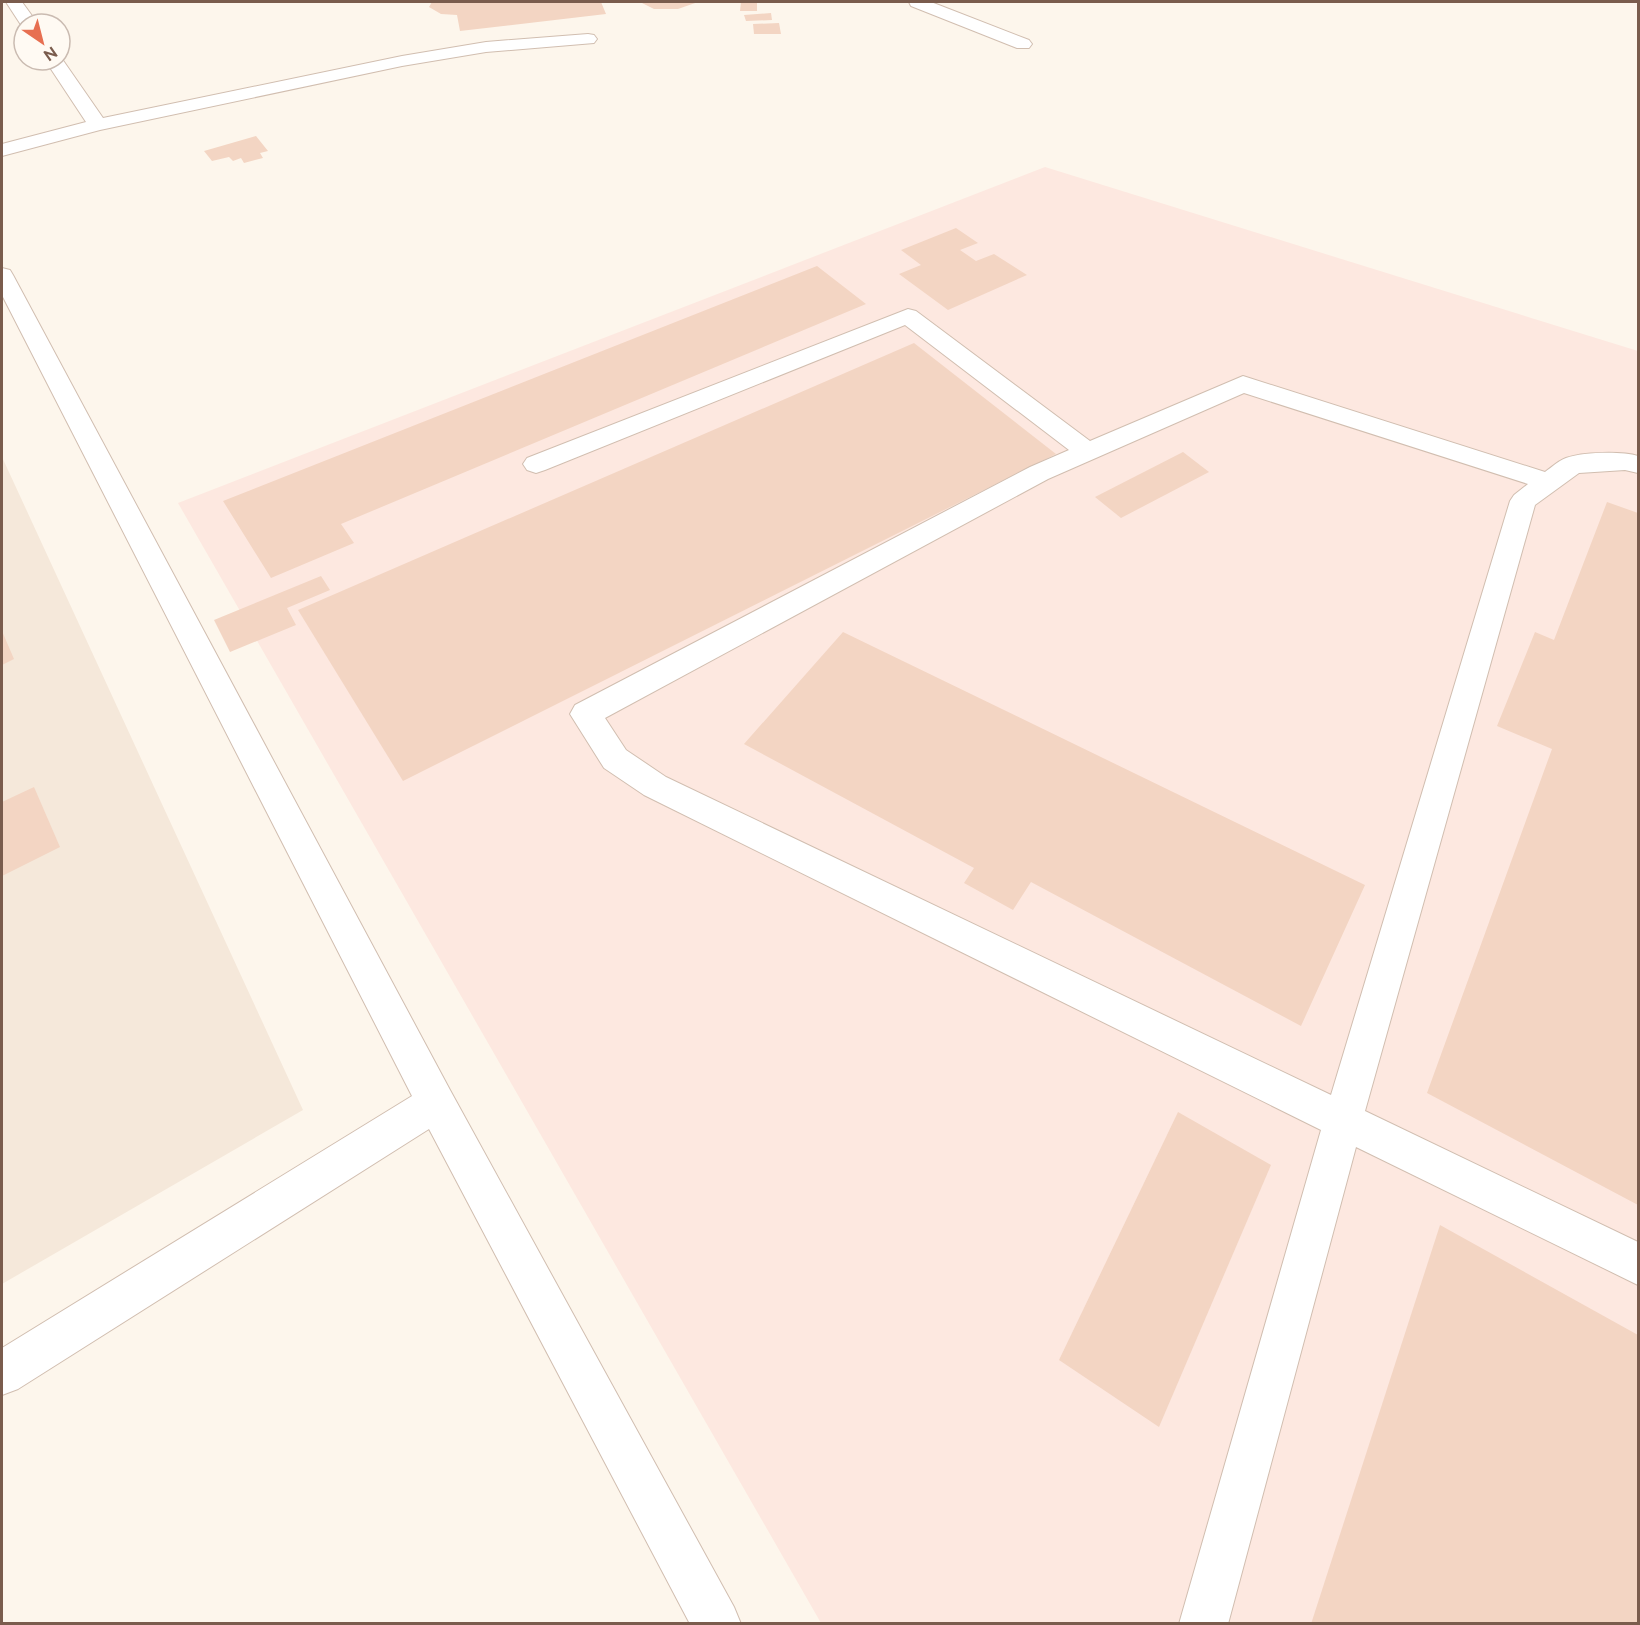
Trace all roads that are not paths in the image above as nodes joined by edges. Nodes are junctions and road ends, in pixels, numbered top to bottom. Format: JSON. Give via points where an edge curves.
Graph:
{"nodes":[{"id":1,"x":917,"y":2,"type":"edge"},
{"id":2,"x":588,"y":39,"type":"dead end"},
{"id":3,"x":1023,"y":44,"type":"dead end"},
{"id":4,"x":62,"y":72,"type":"edge"},
{"id":5,"x":98,"y":125,"type":"junction"},
{"id":6,"x":2,"y":150,"type":"edge"},
{"id":7,"x":2,"y":275,"type":"edge"},
{"id":8,"x":1088,"y":452,"type":"junction"},
{"id":9,"x":536,"y":464,"type":"dead end"},
{"id":10,"x":1638,"y":465,"type":"edge"},
{"id":11,"x":1550,"y":482,"type":"junction"},
{"id":12,"x":436,"y":1103,"type":"junction"},
{"id":13,"x":1343,"y":1121,"type":"junction"},
{"id":14,"x":1638,"y":1264,"type":"edge"},
{"id":15,"x":2,"y":1373,"type":"edge"},
{"id":16,"x":717,"y":1623,"type":"edge"},
{"id":17,"x":1203,"y":1623,"type":"edge"}],
"edges":[{"from":1,"to":3,"type":"street"},
{"from":2,"to":5,"type":"street","via":[[486,47]]},
{"from":4,"to":5,"type":"street"},
{"from":5,"to":6,"type":"street"},
{"from":7,"to":12,"type":"street"},
{"from":8,"to":9,"type":"street","via":[[908,316]]},
{"from":8,"to":11,"type":"street","via":[[1243,384]]},
{"from":8,"to":13,"type":"street","via":[[1029,479],[586,714],[615,759],[655,786]]},
{"from":10,"to":11,"type":"street","via":[[1626,461],[1572,465]]},
{"from":11,"to":13,"type":"street","via":[[1524,501]]},
{"from":12,"to":15,"type":"street"},
{"from":12,"to":16,"type":"street"},
{"from":13,"to":14,"type":"street"},
{"from":13,"to":17,"type":"street"}]}
